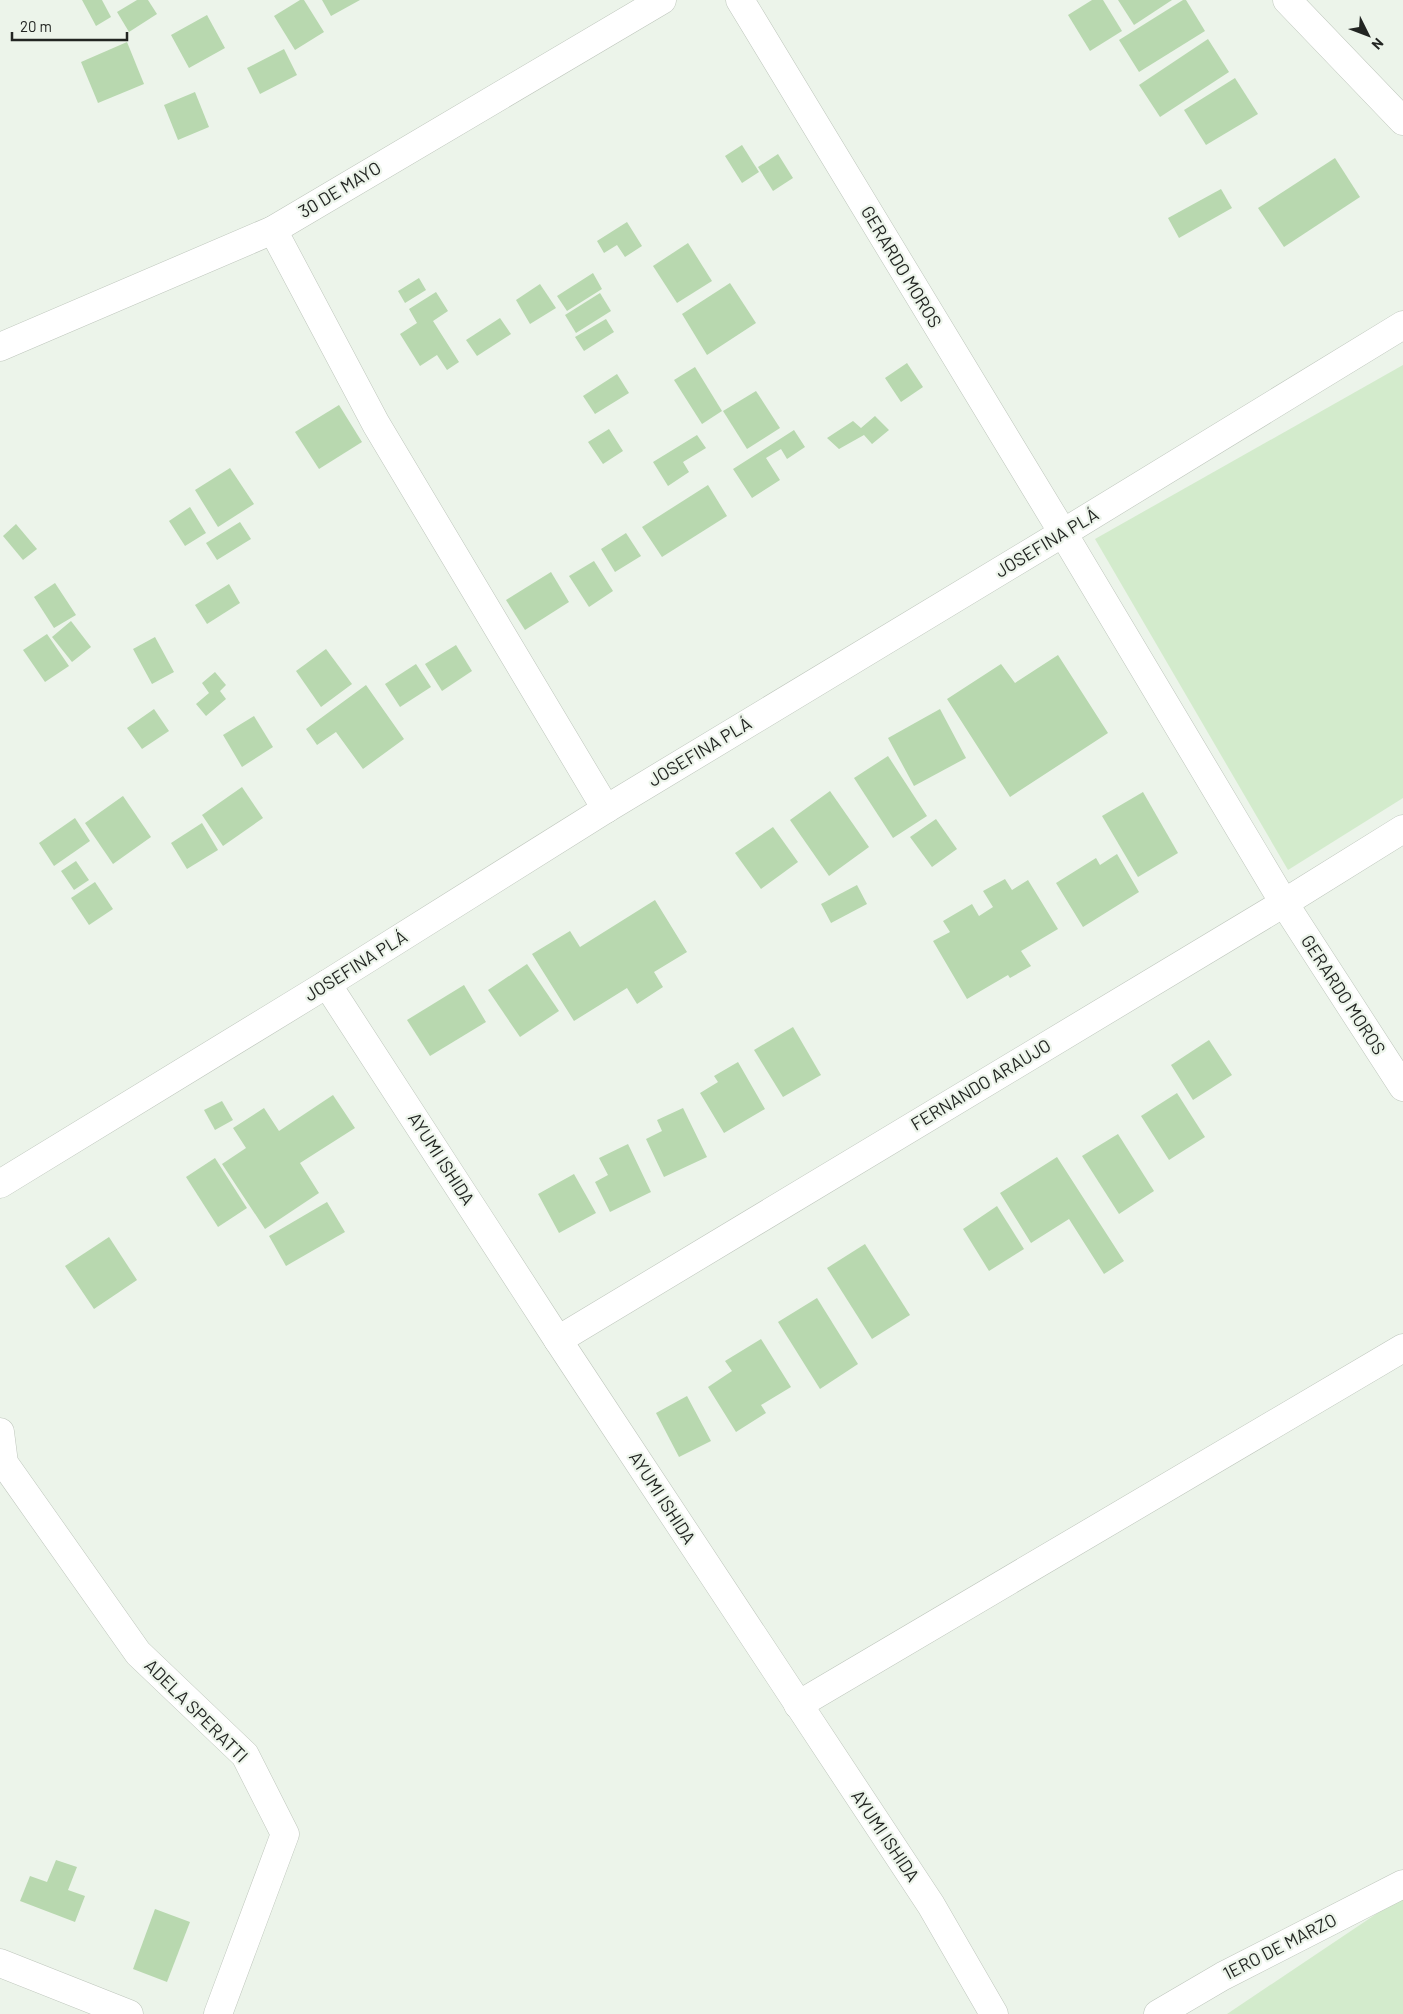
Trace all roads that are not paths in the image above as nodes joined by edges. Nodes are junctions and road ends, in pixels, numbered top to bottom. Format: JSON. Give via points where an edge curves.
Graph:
{"nodes":[{"id":1,"x":662,"y":0,"type":"edge"},
{"id":2,"x":740,"y":0,"type":"edge"},
{"id":3,"x":1287,"y":0,"type":"edge"},
{"id":4,"x":1403,"y":122,"type":"edge"},
{"id":5,"x":273,"y":230,"type":"junction"},
{"id":6,"x":1403,"y":325,"type":"edge"},
{"id":7,"x":0,"y":347,"type":"edge"},
{"id":8,"x":1063,"y":533,"type":"junction"},
{"id":9,"x":606,"y":809,"type":"junction"},
{"id":10,"x":1403,"y":829,"type":"edge"},
{"id":11,"x":1284,"y":903,"type":"junction"},
{"id":12,"x":327,"y":984,"type":"junction"},
{"id":13,"x":1403,"y":1087,"type":"edge"},
{"id":14,"x":0,"y":1184,"type":"edge"},
{"id":15,"x":558,"y":1340,"type":"junction"},
{"id":16,"x":1403,"y":1348,"type":"edge"},
{"id":17,"x":0,"y":1432,"type":"edge"},
{"id":18,"x":798,"y":1705,"type":"junction"},
{"id":19,"x":1403,"y":1884,"type":"edge"},
{"id":20,"x":0,"y":1963,"type":"edge"},
{"id":21,"x":129,"y":2014,"type":"edge"},
{"id":22,"x":218,"y":2014,"type":"edge"},
{"id":23,"x":994,"y":2014,"type":"edge"},
{"id":24,"x":1158,"y":2014,"type":"edge"}],
"edges":[{"from":1,"to":5,"type":"street","name":"30 DE MAYO"},
{"from":2,"to":8,"type":"street","name":"GERARDO MOROS"},
{"from":3,"to":4,"type":"street"},
{"from":5,"to":7,"type":"street","name":"30 DE MAYO"},
{"from":5,"to":9,"type":"street","via":[[376,424]]},
{"from":6,"to":8,"type":"street","name":"JOSEFINA PLÁ"},
{"from":8,"to":9,"type":"street","name":"JOSEFINA PLÁ"},
{"from":8,"to":11,"type":"street","name":"GERARDO MOROS"},
{"from":9,"to":12,"type":"street","name":"JOSEFINA PLÁ"},
{"from":10,"to":11,"type":"street","name":"FERNANDO ARAUJO"},
{"from":11,"to":13,"type":"street","name":"GERARDO MOROS"},
{"from":11,"to":15,"type":"street","name":"FERNANDO ARAUJO"},
{"from":12,"to":14,"type":"street","name":"JOSEFINA PLÁ"},
{"from":12,"to":15,"type":"street","name":"AYUMI ISHIDA"},
{"from":15,"to":18,"type":"street","name":"AYUMI ISHIDA"},
{"from":16,"to":18,"type":"street"},
{"from":17,"to":22,"type":"street","name":"ADELA SPERATTI","via":[[4,1464],[132,1645],[245,1755],[285,1834]]},
{"from":18,"to":23,"type":"street","name":"AYUMI ISHIDA","via":[[931,1905]]},
{"from":19,"to":24,"type":"street","name":"1ERO DE MARZO","via":[[1223,1976]]},
{"from":20,"to":21,"type":"street"}]}
